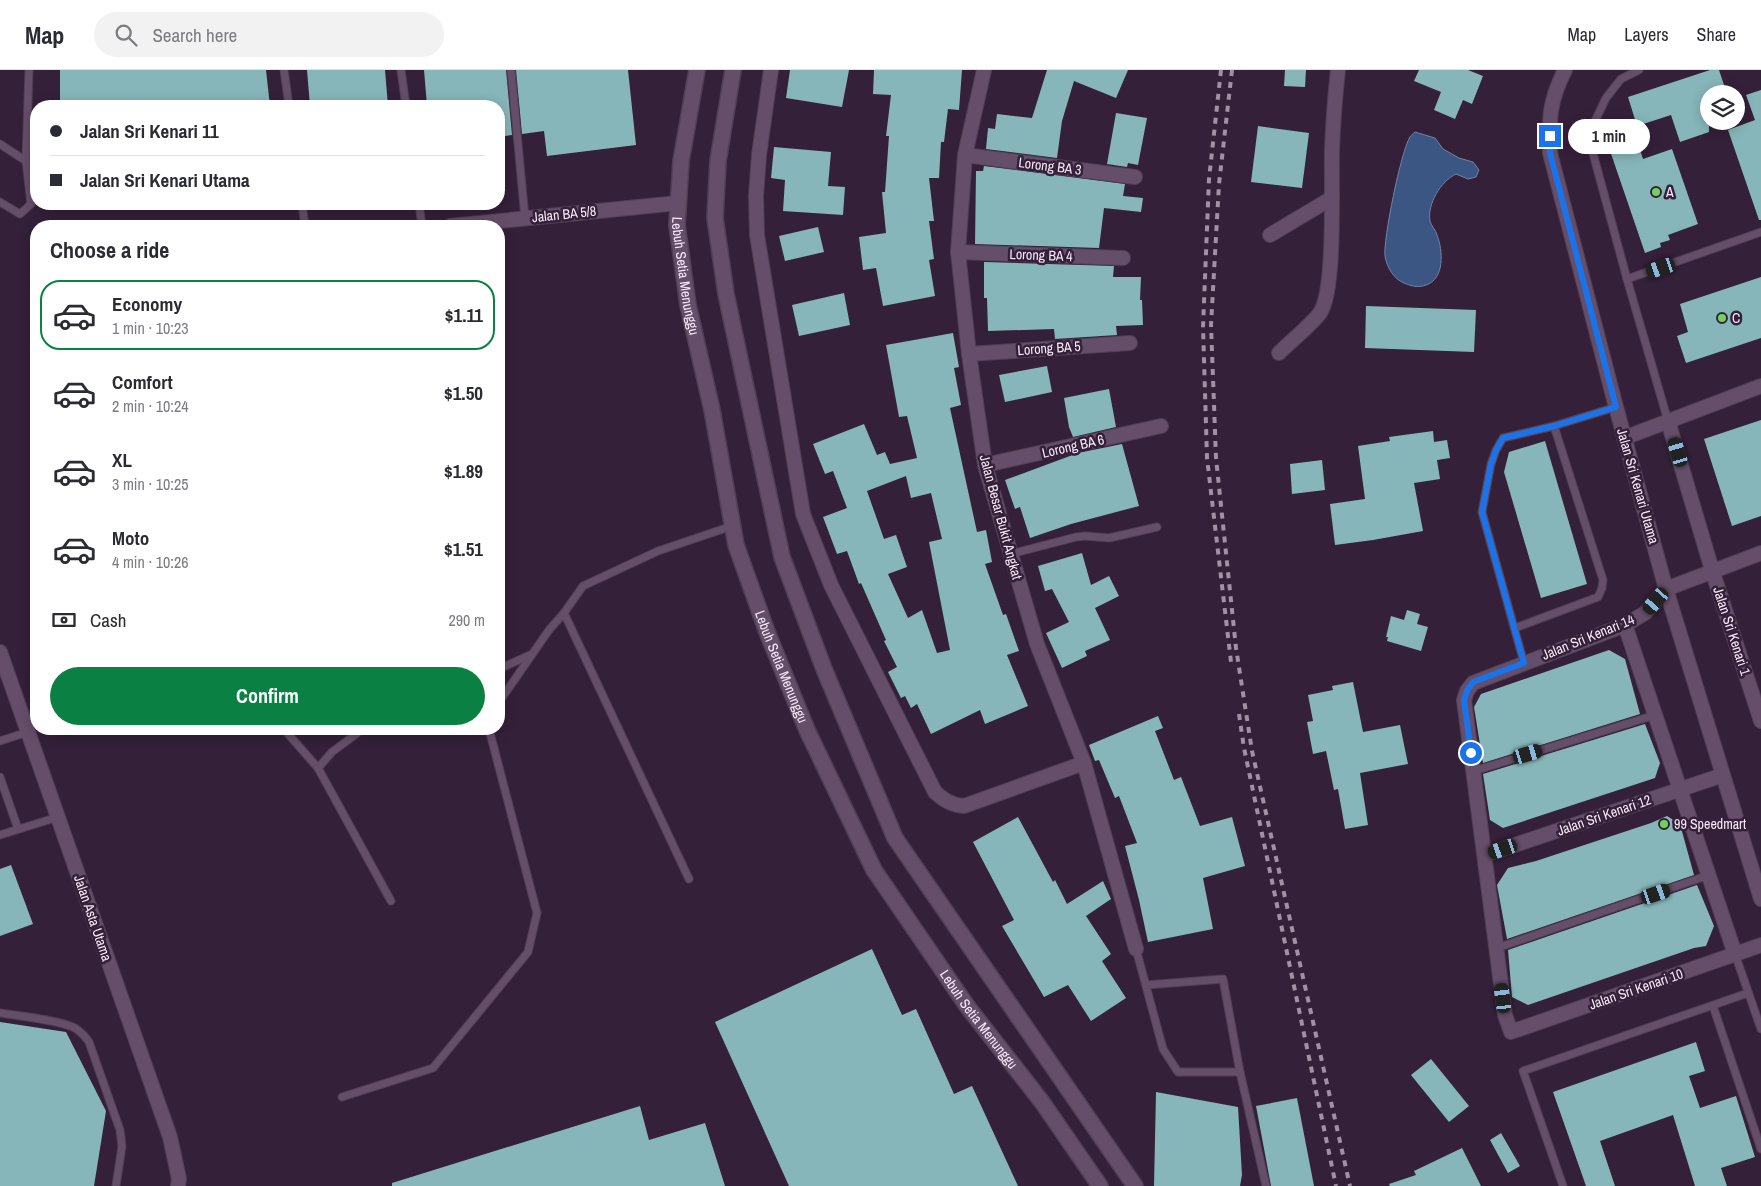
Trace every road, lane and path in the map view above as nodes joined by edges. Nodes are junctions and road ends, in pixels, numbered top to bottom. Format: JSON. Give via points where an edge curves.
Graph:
{"nodes":[{"id":1,"x":29,"y":70,"type":"edge"},
{"id":2,"x":284,"y":70,"type":"edge"},
{"id":3,"x":401,"y":70,"type":"edge"},
{"id":4,"x":511,"y":70,"type":"edge"},
{"id":5,"x":697,"y":70,"type":"edge"},
{"id":6,"x":733,"y":70,"type":"edge"},
{"id":7,"x":771,"y":70,"type":"edge"},
{"id":8,"x":984,"y":70,"type":"edge"},
{"id":9,"x":1338,"y":70,"type":"edge"},
{"id":10,"x":1565,"y":70,"type":"edge"},
{"id":11,"x":1639,"y":70,"type":"edge"},
{"id":12,"x":288,"y":100,"type":"edge"},
{"id":13,"x":405,"y":100,"type":"edge"},
{"id":14,"x":0,"y":144,"type":"edge"},
{"id":15,"x":965,"y":155,"type":"junction"},
{"id":16,"x":26,"y":161,"type":"junction"},
{"id":17,"x":1136,"y":177,"type":"dead end"},
{"id":18,"x":30,"y":195,"type":"edge"},
{"id":19,"x":1332,"y":198,"type":"junction"},
{"id":20,"x":0,"y":202,"type":"edge"},
{"id":21,"x":678,"y":203,"type":"junction"},
{"id":22,"x":30,"y":205,"type":"edge"},
{"id":23,"x":525,"y":218,"type":"junction"},
{"id":24,"x":505,"y":220,"type":"edge"},
{"id":25,"x":1761,"y":232,"type":"edge"},
{"id":26,"x":1270,"y":235,"type":"dead end"},
{"id":27,"x":958,"y":252,"type":"junction"},
{"id":28,"x":1123,"y":258,"type":"dead end"},
{"id":29,"x":1627,"y":280,"type":"junction"},
{"id":30,"x":1130,"y":343,"type":"dead end"},
{"id":31,"x":1279,"y":353,"type":"dead end"},
{"id":32,"x":969,"y":354,"type":"junction"},
{"id":33,"x":1761,"y":386,"type":"edge"},
{"id":34,"x":1616,"y":407,"type":"junction"},
{"id":35,"x":1668,"y":421,"type":"junction"},
{"id":36,"x":1161,"y":426,"type":"dead end"},
{"id":37,"x":1554,"y":426,"type":"junction"},
{"id":38,"x":1624,"y":438,"type":"junction"},
{"id":39,"x":985,"y":465,"type":"junction"},
{"id":40,"x":732,"y":526,"type":"junction"},
{"id":41,"x":1156,"y":527,"type":"dead end"},
{"id":42,"x":1761,"y":553,"type":"edge"},
{"id":43,"x":1010,"y":554,"type":"junction"},
{"id":44,"x":1712,"y":570,"type":"junction"},
{"id":45,"x":1666,"y":588,"type":"junction"},
{"id":46,"x":564,"y":613,"type":"junction"},
{"id":47,"x":1625,"y":625,"type":"junction"},
{"id":48,"x":1515,"y":628,"type":"junction"},
{"id":49,"x":0,"y":652,"type":"edge"},
{"id":50,"x":532,"y":654,"type":"junction"},
{"id":51,"x":1524,"y":663,"type":"junction"},
{"id":52,"x":505,"y":666,"type":"edge"},
{"id":53,"x":505,"y":693,"type":"edge"},
{"id":54,"x":1655,"y":715,"type":"junction"},
{"id":55,"x":1761,"y":721,"type":"edge"},
{"id":56,"x":28,"y":732,"type":"junction"},
{"id":57,"x":289,"y":735,"type":"edge"},
{"id":58,"x":355,"y":735,"type":"edge"},
{"id":59,"x":491,"y":735,"type":"edge"},
{"id":60,"x":0,"y":741,"type":"edge"},
{"id":61,"x":1084,"y":763,"type":"junction"},
{"id":62,"x":318,"y":768,"type":"junction"},
{"id":63,"x":1474,"y":771,"type":"junction"},
{"id":64,"x":1723,"y":775,"type":"junction"},
{"id":65,"x":0,"y":778,"type":"edge"},
{"id":66,"x":1680,"y":789,"type":"junction"},
{"id":67,"x":58,"y":817,"type":"junction"},
{"id":68,"x":18,"y":829,"type":"junction"},
{"id":69,"x":0,"y":835,"type":"edge"},
{"id":70,"x":1485,"y":855,"type":"junction"},
{"id":71,"x":1709,"y":875,"type":"junction"},
{"id":72,"x":689,"y":880,"type":"dead end"},
{"id":73,"x":1761,"y":899,"type":"edge"},
{"id":74,"x":391,"y":901,"type":"dead end"},
{"id":75,"x":1761,"y":945,"type":"edge"},
{"id":76,"x":1497,"y":948,"type":"junction"},
{"id":77,"x":1136,"y":949,"type":"joint"},
{"id":78,"x":1735,"y":954,"type":"junction"},
{"id":79,"x":1146,"y":985,"type":"junction"},
{"id":80,"x":1748,"y":993,"type":"junction"},
{"id":81,"x":1713,"y":1006,"type":"junction"},
{"id":82,"x":0,"y":1013,"type":"edge"},
{"id":83,"x":1761,"y":1029,"type":"edge"},
{"id":84,"x":1240,"y":1072,"type":"junction"},
{"id":85,"x":342,"y":1097,"type":"dead end"},
{"id":86,"x":1759,"y":1138,"type":"edge"},
{"id":87,"x":1761,"y":1149,"type":"edge"},
{"id":88,"x":116,"y":1186,"type":"edge"},
{"id":89,"x":178,"y":1186,"type":"edge"},
{"id":90,"x":1100,"y":1186,"type":"edge"},
{"id":91,"x":1135,"y":1186,"type":"edge"},
{"id":92,"x":1266,"y":1186,"type":"edge"},
{"id":93,"x":1563,"y":1186,"type":"edge"}],
"edges":[{"from":1,"to":16,"type":"lane"},
{"from":2,"to":12,"type":"lane"},
{"from":3,"to":13,"type":"lane"},
{"from":4,"to":23,"type":"lane"},
{"from":5,"to":21,"type":"street","name":"Lebuh Setia Menunggu","via":[[681,160]]},
{"from":6,"to":91,"type":"street","via":[[718,161],[715,218],[726,294],[782,557],[824,669],[895,838]]},
{"from":7,"to":61,"type":"street","via":[[759,155],[758,235],[803,514],[831,585],[935,792],[944,801],[964,806]]},
{"from":8,"to":15,"type":"street","name":"Jalan Besar Bukit Angkat"},
{"from":9,"to":19,"type":"street"},
{"from":10,"to":34,"type":"street","name":"Jalan Sri Kenari Utama","via":[[1556,88],[1549,120],[1550,153]]},
{"from":11,"to":29,"type":"lane","via":[[1621,79],[1606,98],[1595,121],[1591,146]]},
{"from":14,"to":16,"type":"lane"},
{"from":15,"to":17,"type":"street","name":"Lorong BA 3"},
{"from":15,"to":27,"type":"street","name":"Jalan Besar Bukit Angkat"},
{"from":16,"to":18,"type":"lane"},
{"from":19,"to":26,"type":"street"},
{"from":19,"to":31,"type":"street","via":[[1329,268],[1321,312]]},
{"from":20,"to":22,"type":"lane","via":[[20,214]]},
{"from":21,"to":23,"type":"street","name":"Jalan BA 5/8"},
{"from":21,"to":40,"type":"street","name":"Lebuh Setia Menunggu","via":[[677,225],[688,305],[712,410]]},
{"from":23,"to":24,"type":"street","name":"Jalan BA 5/8"},
{"from":25,"to":29,"type":"lane"},
{"from":27,"to":28,"type":"street","name":"Lorong BA 4"},
{"from":27,"to":32,"type":"street","name":"Jalan Besar Bukit Angkat"},
{"from":29,"to":35,"type":"lane"},
{"from":30,"to":32,"type":"street","name":"Lorong BA 5"},
{"from":32,"to":39,"type":"street","name":"Jalan Besar Bukit Angkat"},
{"from":33,"to":35,"type":"street"},
{"from":34,"to":37,"type":"lane"},
{"from":34,"to":38,"type":"street","name":"Jalan Sri Kenari Utama"},
{"from":35,"to":38,"type":"street"},
{"from":35,"to":44,"type":"street","name":"Jalan Sri Kenari 1"},
{"from":36,"to":39,"type":"street","name":"Lorong BA 6"},
{"from":37,"to":48,"type":"lane","via":[[1503,438],[1491,464],[1482,512]]},
{"from":37,"to":48,"type":"lane","via":[[1602,588],[1598,597]]},
{"from":38,"to":45,"type":"street","name":"Jalan Sri Kenari Utama"},
{"from":39,"to":43,"type":"street","name":"Jalan Besar Bukit Angkat"},
{"from":40,"to":46,"type":"lane","via":[[658,551],[584,586]]},
{"from":40,"to":90,"type":"street","name":"Lebuh Setia Menunggu","via":[[736,545],[807,730],[874,870],[967,1006],[1042,1102]]},
{"from":41,"to":43,"type":"lane","via":[[1109,538],[1086,536]]},
{"from":42,"to":44,"type":"street"},
{"from":43,"to":61,"type":"street","name":"Jalan Besar Bukit Angkat","via":[[1037,644]]},
{"from":44,"to":45,"type":"street"},
{"from":44,"to":55,"type":"street","name":"Jalan Sri Kenari 1"},
{"from":45,"to":47,"type":"street","name":"Jalan Sri Kenari 14","via":[[1645,613]]},
{"from":45,"to":64,"type":"street","name":"Jalan Sri Kenari Utama"},
{"from":46,"to":50,"type":"lane"},
{"from":46,"to":72,"type":"lane"},
{"from":47,"to":51,"type":"street","name":"Jalan Sri Kenari 14"},
{"from":47,"to":54,"type":"street"},
{"from":48,"to":51,"type":"lane"},
{"from":49,"to":56,"type":"street","name":"Jalan Asta Utama"},
{"from":50,"to":52,"type":"lane"},
{"from":50,"to":53,"type":"lane"},
{"from":51,"to":63,"type":"street","name":"Jalan Sri Kenari 14","via":[[1473,682],[1467,691],[1464,700]]},
{"from":54,"to":63,"type":"lane"},
{"from":54,"to":66,"type":"street"},
{"from":56,"to":60,"type":"lane"},
{"from":56,"to":67,"type":"street","name":"Jalan Asta Utama"},
{"from":57,"to":62,"type":"lane"},
{"from":58,"to":62,"type":"lane","via":[[332,752]]},
{"from":59,"to":85,"type":"lane","via":[[537,913],[528,952],[433,1068]]},
{"from":61,"to":77,"type":"street","name":"Jalan Besar Bukit Angkat"},
{"from":62,"to":74,"type":"lane"},
{"from":63,"to":70,"type":"street"},
{"from":64,"to":66,"type":"street","name":"Jalan Sri Kenari 12"},
{"from":64,"to":73,"type":"street","name":"Jalan Sri Kenari Utama"},
{"from":65,"to":68,"type":"lane"},
{"from":66,"to":70,"type":"street","name":"Jalan Sri Kenari 12"},
{"from":66,"to":71,"type":"street"},
{"from":67,"to":68,"type":"lane"},
{"from":67,"to":89,"type":"street","name":"Jalan Asta Utama","via":[[170,1137]]},
{"from":68,"to":69,"type":"lane"},
{"from":70,"to":76,"type":"street"},
{"from":71,"to":76,"type":"lane"},
{"from":71,"to":78,"type":"street"},
{"from":75,"to":78,"type":"street","name":"Jalan Sri Kenari 10"},
{"from":76,"to":78,"type":"street","name":"Jalan Sri Kenari 10","via":[[1505,1015],[1511,1032]]},
{"from":77,"to":79,"type":"lane"},
{"from":78,"to":80,"type":"lane"},
{"from":79,"to":84,"type":"lane","via":[[1163,1049],[1178,1072]]},
{"from":79,"to":84,"type":"lane","via":[[1223,979]]},
{"from":80,"to":81,"type":"lane"},
{"from":80,"to":83,"type":"lane"},
{"from":81,"to":86,"type":"lane"},
{"from":81,"to":93,"type":"lane","via":[[1523,1071]]},
{"from":82,"to":88,"type":"lane","via":[[65,1024],[84,1034],[120,1130],[122,1146]]},
{"from":84,"to":92,"type":"lane"},
{"from":86,"to":87,"type":"lane"}]}
